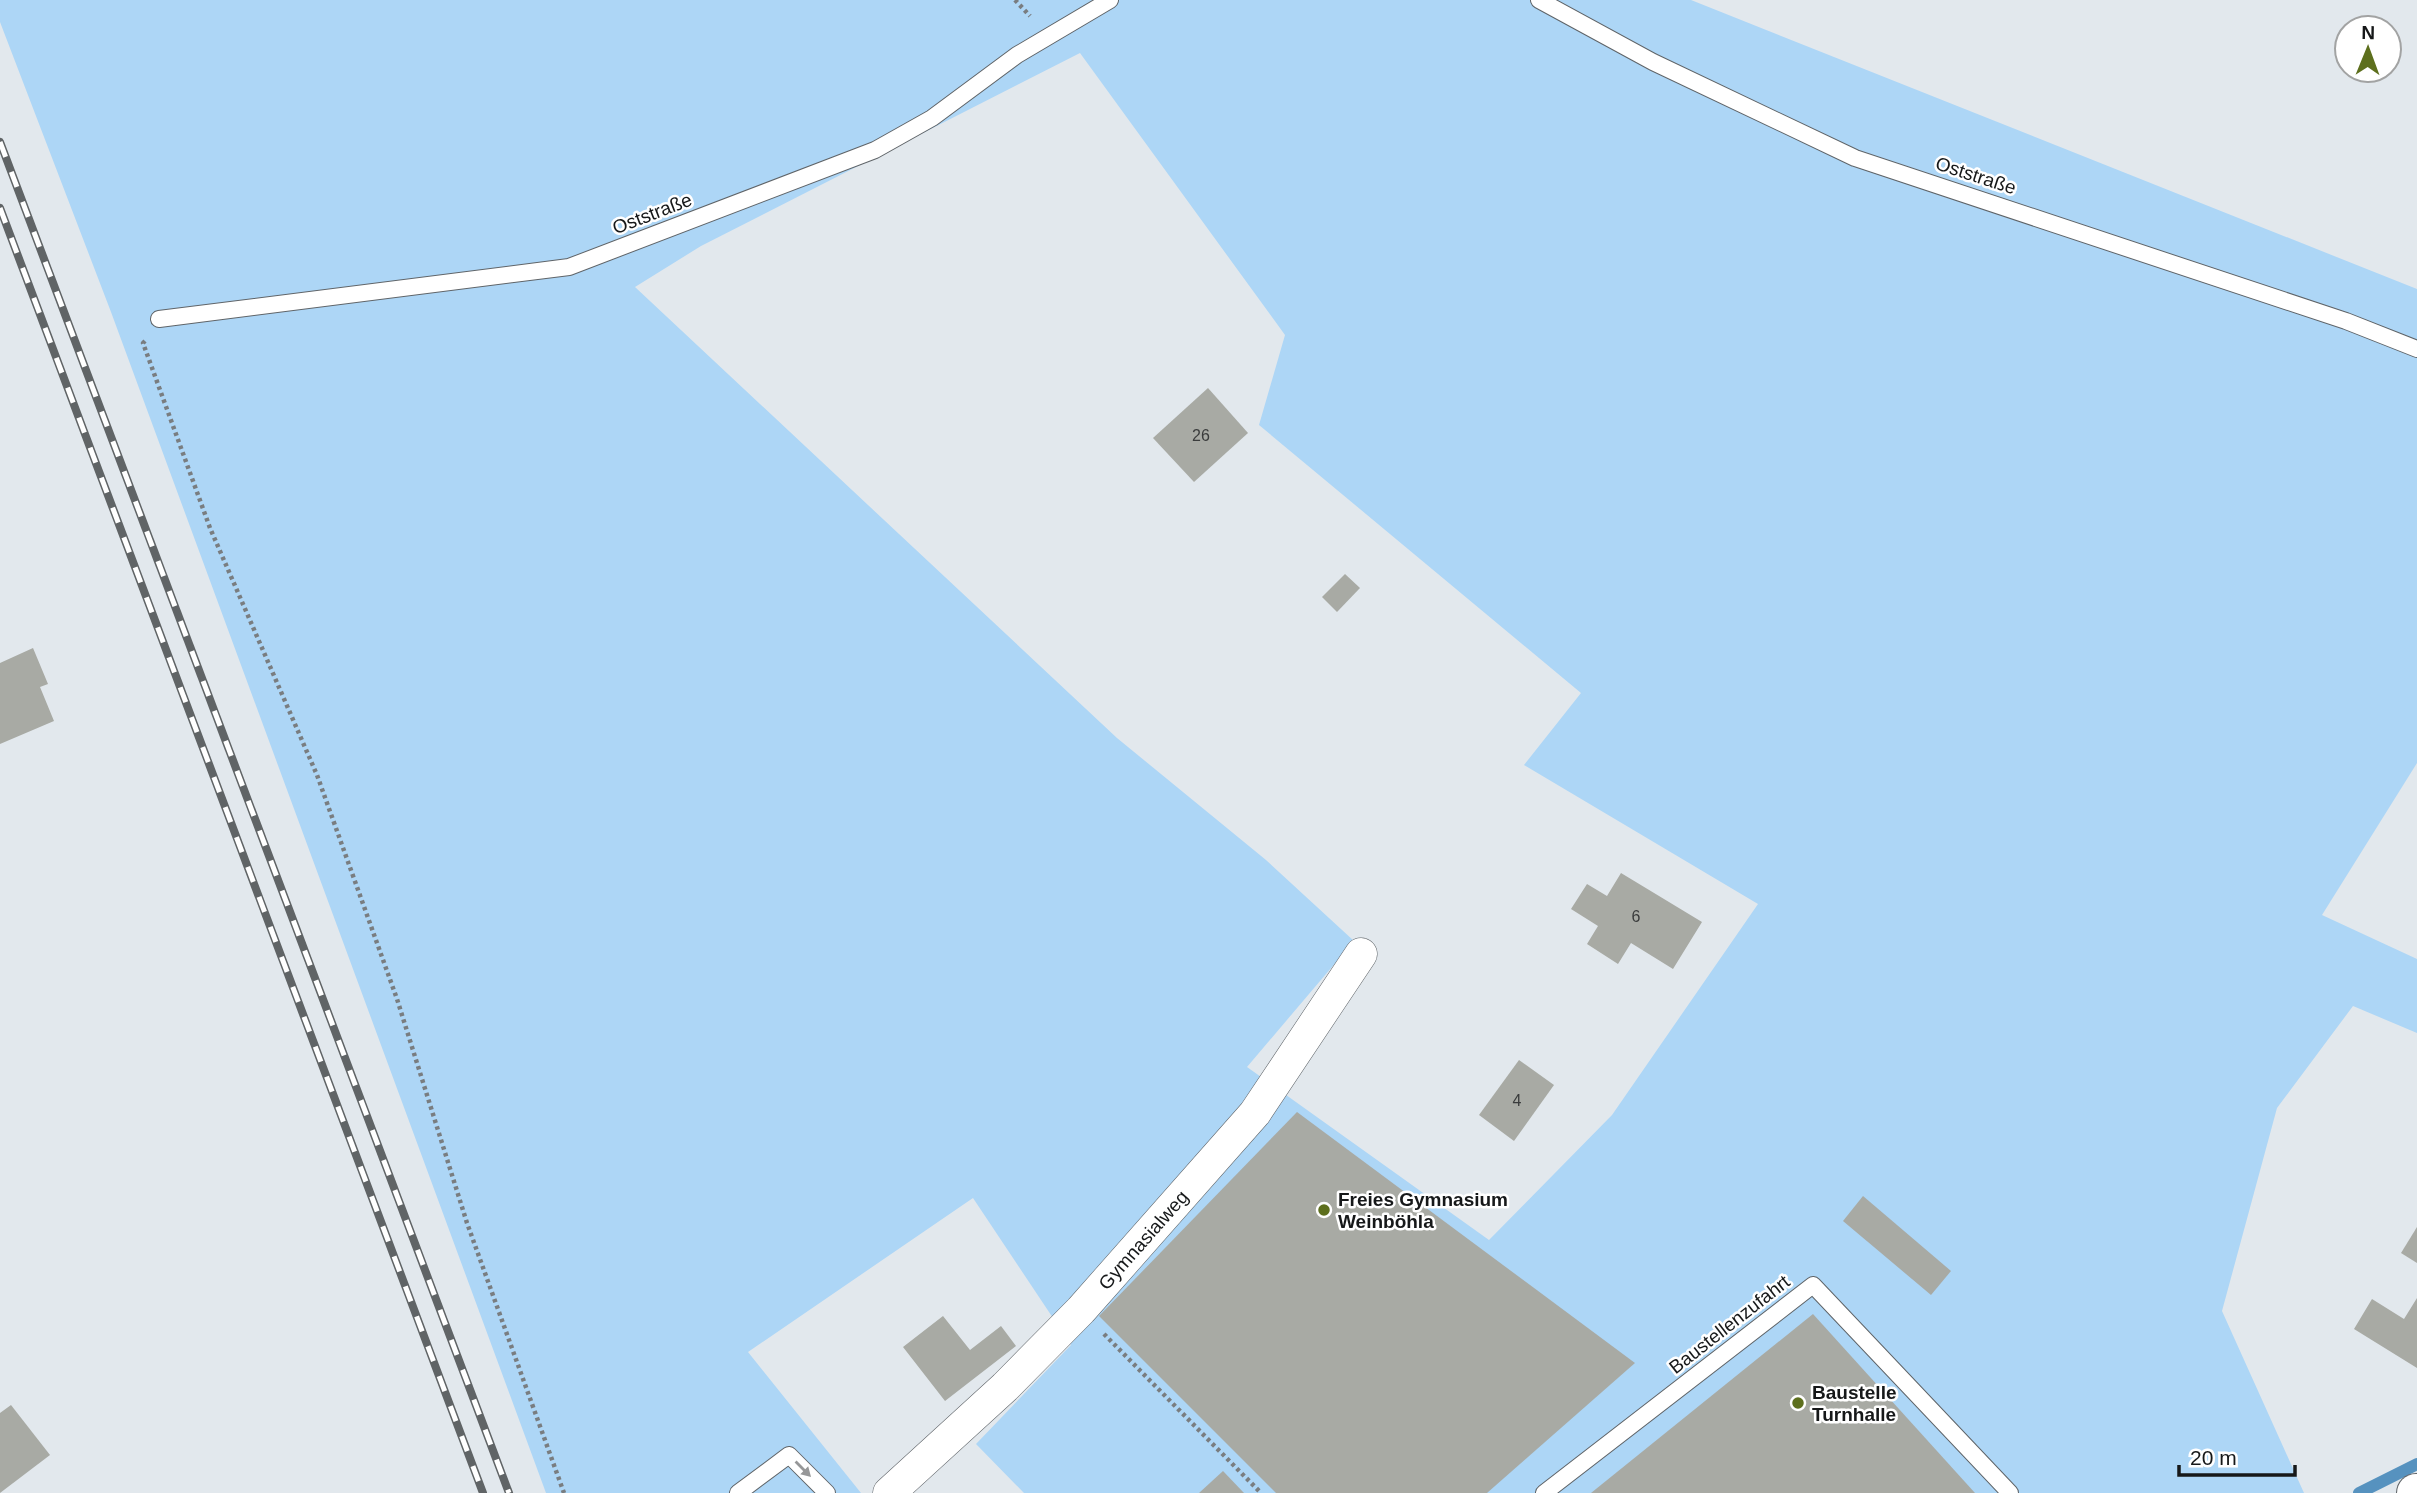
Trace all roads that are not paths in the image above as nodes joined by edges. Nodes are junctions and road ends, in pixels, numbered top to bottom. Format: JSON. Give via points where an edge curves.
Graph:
{"nodes":[{"id":1,"x":1110,"y":0,"type":"edge"},
{"id":2,"x":1539,"y":0,"type":"edge"},
{"id":3,"x":159,"y":319,"type":"road end"},
{"id":4,"x":2417,"y":349,"type":"edge"},
{"id":5,"x":1361,"y":954,"type":"dead end"},
{"id":6,"x":738,"y":1493,"type":"edge"},
{"id":7,"x":827,"y":1493,"type":"edge"},
{"id":8,"x":888,"y":1493,"type":"edge"},
{"id":9,"x":1544,"y":1493,"type":"edge"},
{"id":10,"x":2010,"y":1493,"type":"edge"}],
"edges":[{"from":1,"to":3,"type":"lane","name":"Oststraße","via":[[1037,42],[932,118],[875,149],[569,267]]},
{"from":2,"to":4,"type":"lane","name":"Oststraße","via":[[1653,62],[1855,158],[2346,321]]},
{"from":5,"to":8,"type":"street","name":"Gymnasialweg","via":[[1255,1114],[1080,1310]]},
{"from":6,"to":7,"type":"lane","one_way":true,"via":[[789,1455]]},
{"from":9,"to":10,"type":"lane","name":"Baustellenzufahrt","via":[[1813,1285]]}]}
